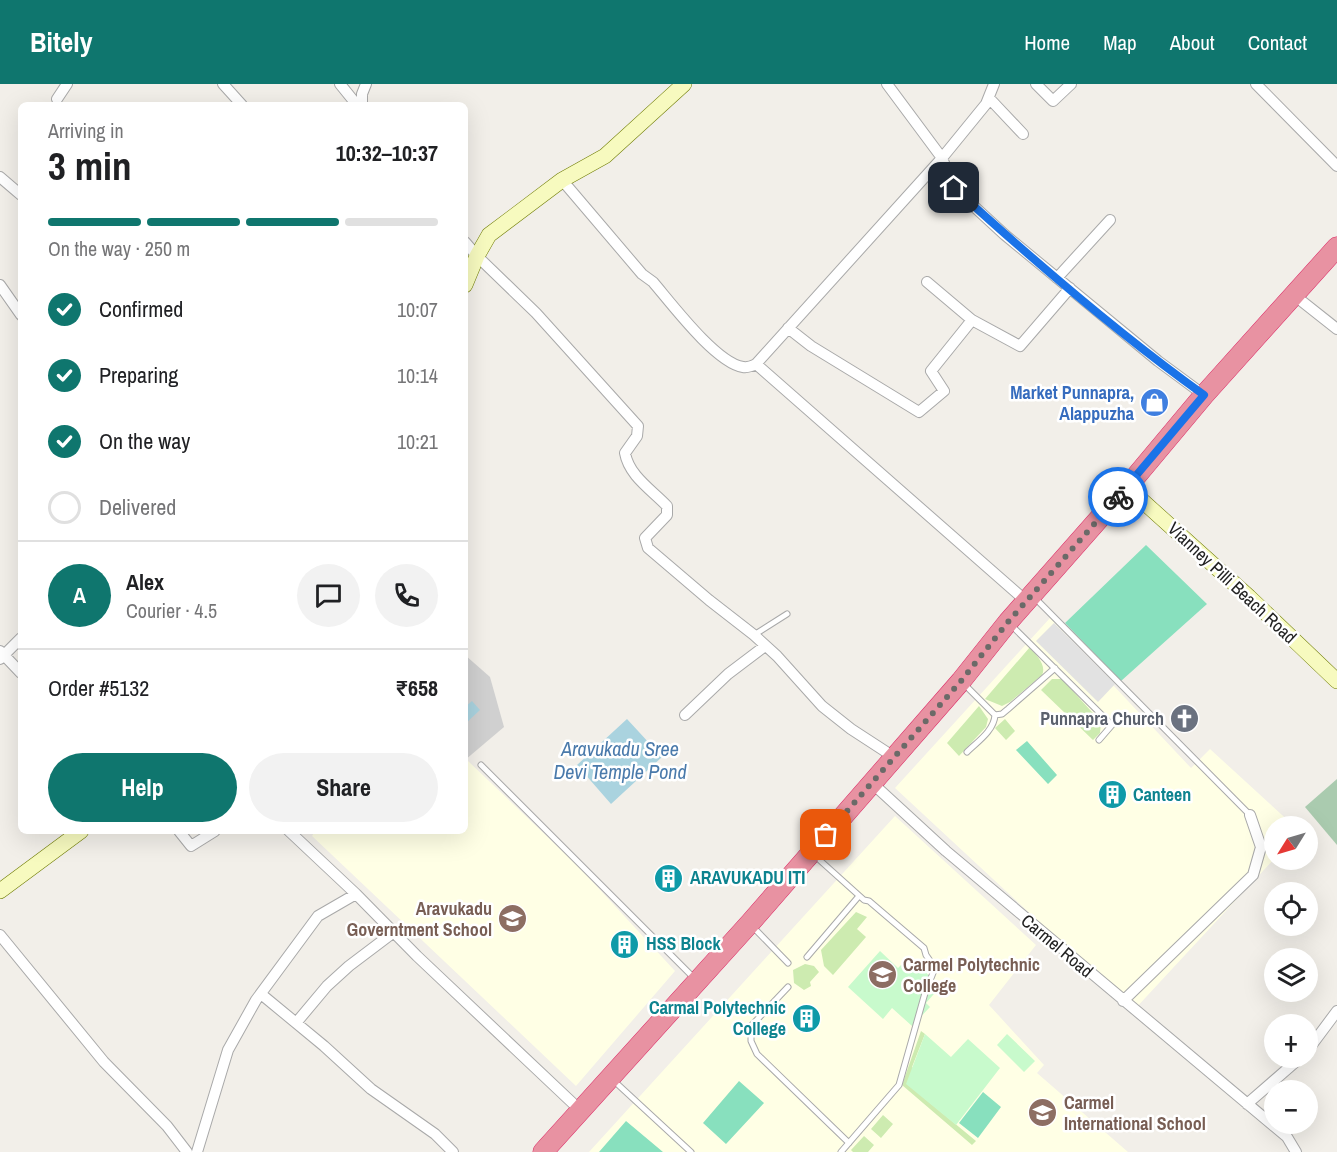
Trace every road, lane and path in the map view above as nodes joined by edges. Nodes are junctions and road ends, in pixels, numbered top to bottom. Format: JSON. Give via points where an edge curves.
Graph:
{"nodes":[{"id":1,"x":67,"y":84,"type":"edge"},
{"id":2,"x":223,"y":84,"type":"edge"},
{"id":3,"x":340,"y":84,"type":"edge"},
{"id":4,"x":366,"y":84,"type":"edge"},
{"id":5,"x":684,"y":84,"type":"edge"},
{"id":6,"x":887,"y":84,"type":"edge"},
{"id":7,"x":994,"y":84,"type":"edge"},
{"id":8,"x":1036,"y":84,"type":"edge"},
{"id":9,"x":1071,"y":84,"type":"edge"},
{"id":10,"x":1256,"y":84,"type":"edge"},
{"id":11,"x":989,"y":98,"type":"junction"},
{"id":12,"x":57,"y":99,"type":"dead end"},
{"id":13,"x":239,"y":102,"type":"edge"},
{"id":14,"x":350,"y":102,"type":"edge"},
{"id":15,"x":362,"y":102,"type":"edge"},
{"id":16,"x":1023,"y":134,"type":"dead end"},
{"id":17,"x":942,"y":158,"type":"junction"},
{"id":18,"x":1337,"y":166,"type":"edge"},
{"id":19,"x":0,"y":177,"type":"edge"},
{"id":20,"x":562,"y":180,"type":"junction"},
{"id":21,"x":18,"y":192,"type":"edge"},
{"id":22,"x":1110,"y":220,"type":"dead end"},
{"id":23,"x":468,"y":246,"type":"edge"},
{"id":24,"x":1337,"y":247,"type":"edge"},
{"id":25,"x":477,"y":256,"type":"junction"},
{"id":26,"x":468,"y":278,"type":"edge"},
{"id":27,"x":1058,"y":278,"type":"junction"},
{"id":28,"x":927,"y":282,"type":"dead end"},
{"id":29,"x":0,"y":285,"type":"edge"},
{"id":30,"x":1070,"y":288,"type":"junction"},
{"id":31,"x":1294,"y":295,"type":"junction"},
{"id":32,"x":18,"y":311,"type":"edge"},
{"id":33,"x":972,"y":320,"type":"junction"},
{"id":34,"x":788,"y":328,"type":"junction"},
{"id":35,"x":1337,"y":329,"type":"edge"},
{"id":36,"x":756,"y":364,"type":"junction"},
{"id":37,"x":1204,"y":395,"type":"junction"},
{"id":38,"x":1127,"y":487,"type":"junction"},
{"id":39,"x":1029,"y":598,"type":"junction"},
{"id":40,"x":787,"y":614,"type":"dead end"},
{"id":41,"x":1008,"y":622,"type":"junction"},
{"id":42,"x":754,"y":635,"type":"junction"},
{"id":43,"x":18,"y":642,"type":"edge"},
{"id":44,"x":765,"y":646,"type":"junction"},
{"id":45,"x":2,"y":655,"type":"edge"},
{"id":46,"x":1055,"y":668,"type":"junction"},
{"id":47,"x":18,"y":670,"type":"edge"},
{"id":48,"x":961,"y":681,"type":"junction"},
{"id":49,"x":1337,"y":681,"type":"edge"},
{"id":50,"x":685,"y":715,"type":"dead end"},
{"id":51,"x":995,"y":715,"type":"junction"},
{"id":52,"x":1099,"y":740,"type":"dead end"},
{"id":53,"x":967,"y":752,"type":"dead end"},
{"id":54,"x":894,"y":757,"type":"junction"},
{"id":55,"x":481,"y":765,"type":"dead end"},
{"id":56,"x":871,"y":782,"type":"junction"},
{"id":57,"x":1250,"y":815,"type":"joint"},
{"id":58,"x":77,"y":834,"type":"edge"},
{"id":59,"x":181,"y":834,"type":"edge"},
{"id":60,"x":209,"y":834,"type":"edge"},
{"id":61,"x":292,"y":834,"type":"edge"},
{"id":62,"x":811,"y":852,"type":"junction"},
{"id":63,"x":0,"y":891,"type":"edge"},
{"id":64,"x":356,"y":894,"type":"junction"},
{"id":65,"x":861,"y":898,"type":"junction"},
{"id":66,"x":750,"y":923,"type":"junction"},
{"id":67,"x":394,"y":932,"type":"junction"},
{"id":68,"x":0,"y":935,"type":"edge"},
{"id":69,"x":807,"y":957,"type":"dead end"},
{"id":70,"x":788,"y":963,"type":"dead end"},
{"id":71,"x":697,"y":982,"type":"junction"},
{"id":72,"x":788,"y":987,"type":"dead end"},
{"id":73,"x":261,"y":994,"type":"junction"},
{"id":74,"x":1123,"y":1001,"type":"junction"},
{"id":75,"x":1337,"y":1011,"type":"edge"},
{"id":76,"x":296,"y":1023,"type":"junction"},
{"id":77,"x":1318,"y":1037,"type":"edge"},
{"id":78,"x":1288,"y":1068,"type":"edge"},
{"id":79,"x":610,"y":1077,"type":"junction"},
{"id":80,"x":1247,"y":1104,"type":"junction"},
{"id":81,"x":580,"y":1111,"type":"junction"},
{"id":82,"x":849,"y":1143,"type":"junction"},
{"id":83,"x":187,"y":1152,"type":"edge"},
{"id":84,"x":197,"y":1152,"type":"edge"},
{"id":85,"x":453,"y":1152,"type":"edge"},
{"id":86,"x":543,"y":1152,"type":"edge"},
{"id":87,"x":691,"y":1152,"type":"edge"},
{"id":88,"x":841,"y":1152,"type":"edge"},
{"id":89,"x":1296,"y":1152,"type":"edge"}],
"edges":[{"from":1,"to":12,"type":"street"},
{"from":2,"to":13,"type":"street"},
{"from":3,"to":14,"type":"street"},
{"from":4,"to":15,"type":"street"},
{"from":5,"to":20,"type":"main road","via":[[605,156]]},
{"from":6,"to":17,"type":"street"},
{"from":7,"to":11,"type":"street"},
{"from":8,"to":9,"type":"street","via":[[1053,101]]},
{"from":10,"to":18,"type":"street"},
{"from":11,"to":16,"type":"street"},
{"from":11,"to":17,"type":"street"},
{"from":17,"to":27,"type":"street","via":[[954,188]]},
{"from":17,"to":34,"type":"street"},
{"from":19,"to":21,"type":"street"},
{"from":20,"to":25,"type":"main road","via":[[489,235]]},
{"from":20,"to":36,"type":"street","via":[[710,347],[741,367]]},
{"from":22,"to":27,"type":"street"},
{"from":23,"to":25,"type":"street"},
{"from":24,"to":31,"type":"highway"},
{"from":25,"to":26,"type":"main road"},
{"from":25,"to":42,"type":"street","via":[[536,312],[638,426],[627,459],[645,486],[667,506],[667,515],[645,538],[648,548]]},
{"from":27,"to":30,"type":"street"},
{"from":28,"to":33,"type":"street"},
{"from":29,"to":32,"type":"street"},
{"from":30,"to":33,"type":"street","via":[[1020,346]]},
{"from":30,"to":37,"type":"street"},
{"from":31,"to":35,"type":"street"},
{"from":31,"to":37,"type":"highway"},
{"from":33,"to":34,"type":"street","via":[[931,371],[944,391],[919,412]]},
{"from":34,"to":36,"type":"street"},
{"from":36,"to":39,"type":"street"},
{"from":37,"to":38,"type":"highway"},
{"from":38,"to":39,"type":"highway"},
{"from":38,"to":49,"type":"main road","name":"Vianney Pilli Beach Road"},
{"from":39,"to":41,"type":"highway"},
{"from":39,"to":57,"type":"lane"},
{"from":40,"to":42,"type":"lane"},
{"from":41,"to":46,"type":"lane"},
{"from":41,"to":48,"type":"highway"},
{"from":42,"to":44,"type":"street"},
{"from":43,"to":45,"type":"street"},
{"from":44,"to":50,"type":"street"},
{"from":44,"to":54,"type":"street","via":[[822,706]]},
{"from":45,"to":47,"type":"street"},
{"from":46,"to":51,"type":"lane","via":[[1002,714]]},
{"from":46,"to":52,"type":"lane","via":[[1112,726]]},
{"from":48,"to":51,"type":"lane"},
{"from":48,"to":54,"type":"highway"},
{"from":51,"to":53,"type":"lane","via":[[991,728]]},
{"from":54,"to":56,"type":"highway"},
{"from":55,"to":71,"type":"lane"},
{"from":56,"to":62,"type":"highway"},
{"from":56,"to":74,"type":"street","name":"Carmel Road"},
{"from":57,"to":74,"type":"street","via":[[1261,847],[1253,874]]},
{"from":58,"to":63,"type":"main road"},
{"from":59,"to":60,"type":"street","via":[[191,846]]},
{"from":61,"to":64,"type":"street"},
{"from":62,"to":65,"type":"lane"},
{"from":62,"to":66,"type":"highway"},
{"from":64,"to":67,"type":"street"},
{"from":64,"to":73,"type":"street","via":[[318,916]]},
{"from":65,"to":69,"type":"lane"},
{"from":65,"to":82,"type":"lane","via":[[924,948],[935,968],[899,1085]]},
{"from":66,"to":70,"type":"lane"},
{"from":66,"to":71,"type":"highway"},
{"from":67,"to":76,"type":"street","via":[[327,986]]},
{"from":67,"to":81,"type":"street"},
{"from":68,"to":83,"type":"street","via":[[104,1062]]},
{"from":71,"to":79,"type":"highway"},
{"from":72,"to":82,"type":"lane","via":[[750,1026],[753,1048]]},
{"from":73,"to":76,"type":"street"},
{"from":73,"to":84,"type":"street","via":[[228,1050]]},
{"from":74,"to":80,"type":"street","name":"Carmel Road"},
{"from":75,"to":77,"type":"street"},
{"from":76,"to":85,"type":"street","via":[[371,1089],[435,1134]]},
{"from":78,"to":80,"type":"street"},
{"from":79,"to":81,"type":"highway"},
{"from":79,"to":87,"type":"lane"},
{"from":80,"to":89,"type":"street","name":"Carmel Road","via":[[1287,1137]]},
{"from":81,"to":86,"type":"highway"},
{"from":82,"to":88,"type":"lane"}]}
